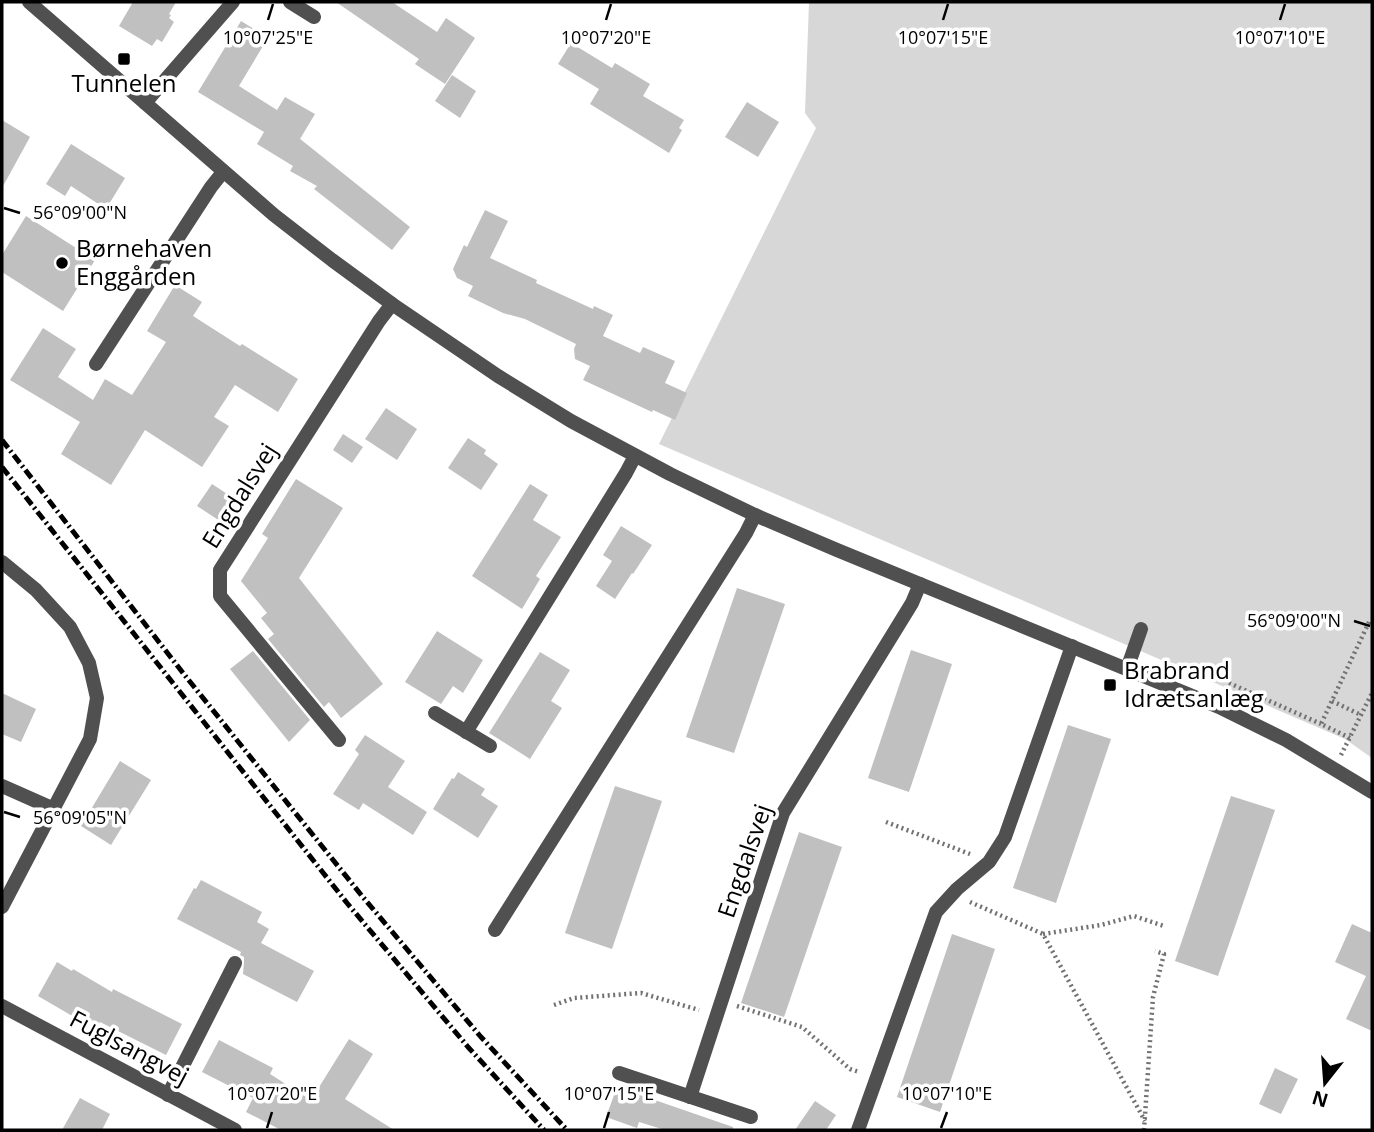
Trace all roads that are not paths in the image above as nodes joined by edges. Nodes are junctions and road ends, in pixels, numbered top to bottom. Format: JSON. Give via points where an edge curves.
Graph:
{"nodes":[{"id":1,"x":29,"y":2,"type":"edge"},
{"id":2,"x":233,"y":2,"type":"edge"},
{"id":3,"x":290,"y":2,"type":"edge"},
{"id":4,"x":314,"y":17,"type":"dead end"},
{"id":5,"x":145,"y":103,"type":"junction"},
{"id":6,"x":223,"y":172,"type":"junction"},
{"id":7,"x":392,"y":304,"type":"junction"},
{"id":8,"x":96,"y":364,"type":"dead end"},
{"id":9,"x":635,"y":456,"type":"junction"},
{"id":10,"x":755,"y":515,"type":"junction"},
{"id":11,"x":2,"y":562,"type":"edge"},
{"id":12,"x":920,"y":584,"type":"junction"},
{"id":13,"x":1141,"y":629,"type":"dead end"},
{"id":14,"x":1072,"y":646,"type":"junction"},
{"id":15,"x":1127,"y":669,"type":"junction"},
{"id":16,"x":435,"y":713,"type":"dead end"},
{"id":17,"x":466,"y":732,"type":"junction"},
{"id":18,"x":339,"y":740,"type":"dead end"},
{"id":19,"x":490,"y":746,"type":"dead end"},
{"id":20,"x":2,"y":786,"type":"edge"},
{"id":21,"x":1372,"y":792,"type":"edge"},
{"id":22,"x":54,"y":809,"type":"junction"},
{"id":23,"x":2,"y":907,"type":"edge"},
{"id":24,"x":495,"y":930,"type":"dead end"},
{"id":25,"x":235,"y":963,"type":"dead end"},
{"id":26,"x":2,"y":1006,"type":"edge"},
{"id":27,"x":619,"y":1073,"type":"dead end"},
{"id":28,"x":168,"y":1095,"type":"junction"},
{"id":29,"x":690,"y":1097,"type":"junction"},
{"id":30,"x":751,"y":1117,"type":"dead end"},
{"id":31,"x":235,"y":1130,"type":"edge"},
{"id":32,"x":858,"y":1130,"type":"edge"}],
"edges":[{"from":1,"to":5,"type":"street"},
{"from":2,"to":5,"type":"street"},
{"from":3,"to":4,"type":"street"},
{"from":5,"to":6,"type":"street"},
{"from":6,"to":7,"type":"street"},
{"from":6,"to":8,"type":"street"},
{"from":7,"to":9,"type":"street","via":[[498,376]]},
{"from":7,"to":18,"type":"street","name":"Engdalsvej","via":[[220,570],[219,596]]},
{"from":9,"to":10,"type":"street"},
{"from":9,"to":17,"type":"street"},
{"from":10,"to":12,"type":"street"},
{"from":10,"to":24,"type":"street"},
{"from":11,"to":22,"type":"street","via":[[70,627],[89,663],[97,698],[90,739]]},
{"from":12,"to":14,"type":"street"},
{"from":12,"to":29,"type":"street","name":"Engdalsvej","via":[[783,813]]},
{"from":13,"to":15,"type":"street"},
{"from":14,"to":15,"type":"street"},
{"from":14,"to":32,"type":"street","via":[[1005,837],[989,862],[936,912]]},
{"from":15,"to":21,"type":"street","via":[[1236,714]]},
{"from":16,"to":17,"type":"street"},
{"from":17,"to":19,"type":"street"},
{"from":20,"to":22,"type":"street"},
{"from":22,"to":23,"type":"street"},
{"from":25,"to":28,"type":"street"},
{"from":26,"to":28,"type":"street","name":"Fuglsangvej"},
{"from":27,"to":29,"type":"street"},
{"from":28,"to":31,"type":"street","name":"Fuglsangvej"},
{"from":29,"to":30,"type":"street"}]}
